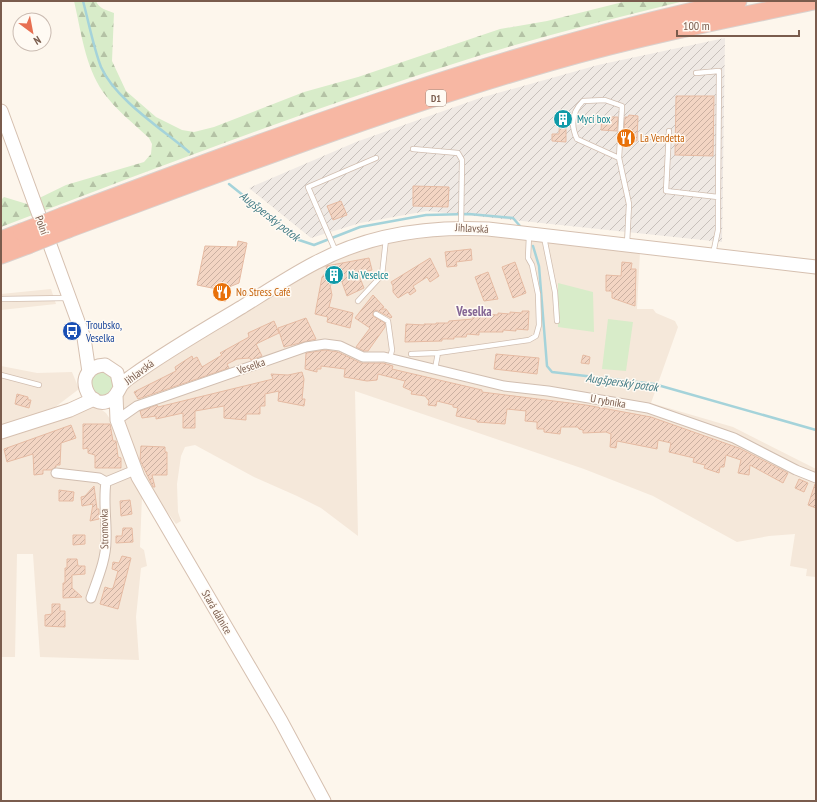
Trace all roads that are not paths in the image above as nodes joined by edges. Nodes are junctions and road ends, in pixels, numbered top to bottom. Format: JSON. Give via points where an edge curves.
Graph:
{"nodes":[{"id":1,"x":738,"y":1,"type":"edge"},
{"id":2,"x":814,"y":1,"type":"edge"},
{"id":3,"x":696,"y":73,"type":"dead end"},
{"id":4,"x":1,"y":111,"type":"edge"},
{"id":5,"x":669,"y":131,"type":"dead end"},
{"id":6,"x":413,"y":149,"type":"dead end"},
{"id":7,"x":376,"y":158,"type":"dead end"},
{"id":8,"x":619,"y":158,"type":"junction"},
{"id":9,"x":718,"y":197,"type":"junction"},
{"id":10,"x":461,"y":222,"type":"junction"},
{"id":11,"x":66,"y":223,"type":"junction"},
{"id":12,"x":529,"y":233,"type":"junction"},
{"id":13,"x":543,"y":235,"type":"junction"},
{"id":14,"x":387,"y":236,"type":"junction"},
{"id":15,"x":25,"y":238,"type":"junction"},
{"id":16,"x":1,"y":240,"type":"edge"},
{"id":17,"x":627,"y":244,"type":"junction"},
{"id":18,"x":334,"y":248,"type":"junction"},
{"id":19,"x":713,"y":254,"type":"junction"},
{"id":20,"x":1,"y":255,"type":"edge"},
{"id":21,"x":816,"y":267,"type":"edge"},
{"id":22,"x":68,"y":298,"type":"junction"},
{"id":23,"x":1,"y":299,"type":"edge"},
{"id":24,"x":358,"y":301,"type":"dead end"},
{"id":25,"x":376,"y":314,"type":"dead end"},
{"id":26,"x":557,"y":321,"type":"dead end"},
{"id":27,"x":84,"y":338,"type":"junction"},
{"id":28,"x":438,"y":352,"type":"junction"},
{"id":29,"x":411,"y":354,"type":"dead end"},
{"id":30,"x":158,"y":358,"type":"junction"},
{"id":31,"x":390,"y":358,"type":"junction"},
{"id":32,"x":109,"y":367,"type":"junction"},
{"id":33,"x":436,"y":369,"type":"junction"},
{"id":34,"x":89,"y":372,"type":"junction"},
{"id":35,"x":1,"y":375,"type":"edge"},
{"id":36,"x":39,"y":385,"type":"dead end"},
{"id":37,"x":85,"y":387,"type":"junction"},
{"id":38,"x":118,"y":391,"type":"junction"},
{"id":39,"x":97,"y":400,"type":"junction"},
{"id":40,"x":50,"y":415,"type":"junction"},
{"id":41,"x":117,"y":420,"type":"junction"},
{"id":42,"x":1,"y":432,"type":"edge"},
{"id":43,"x":135,"y":470,"type":"junction"},
{"id":44,"x":56,"y":473,"type":"dead end"},
{"id":45,"x":816,"y":478,"type":"edge"},
{"id":46,"x":106,"y":482,"type":"junction"},
{"id":47,"x":91,"y":598,"type":"dead end"},
{"id":48,"x":324,"y":801,"type":"edge"}],
"edges":[{"from":1,"to":11,"type":"highway","number":"D1","via":[[612,31],[362,106]]},
{"from":2,"to":11,"type":"highway","number":"D1","via":[[712,22],[550,62],[374,118]]},
{"from":3,"to":9,"type":"lane","via":[[719,71]]},
{"from":4,"to":22,"type":"main road","name":"Polní"},
{"from":5,"to":9,"type":"lane","via":[[666,191]]},
{"from":6,"to":10,"type":"lane","via":[[458,153],[462,160]]},
{"from":7,"to":18,"type":"lane","via":[[308,187]]},
{"from":8,"to":8,"type":"lane","via":[[577,139],[573,130],[574,110],[583,100],[605,100],[622,106]]},
{"from":8,"to":17,"type":"lane","via":[[628,204]]},
{"from":9,"to":19,"type":"lane","via":[[718,230]]},
{"from":10,"to":12,"type":"main road","name":"Jihlavská"},
{"from":10,"to":14,"type":"main road","name":"Jihlavská"},
{"from":11,"to":15,"type":"highway","number":"D1","bridge":true},
{"from":12,"to":13,"type":"main road","name":"Jihlavská"},
{"from":12,"to":28,"type":"lane","via":[[528,258],[538,294],[539,325],[536,336],[529,340]]},
{"from":13,"to":17,"type":"main road","name":"Jihlavská"},
{"from":13,"to":26,"type":"lane","via":[[555,292]]},
{"from":14,"to":18,"type":"main road","name":"Jihlavská"},
{"from":14,"to":24,"type":"lane","via":[[382,275]]},
{"from":15,"to":16,"type":"highway","number":"D1"},
{"from":15,"to":20,"type":"highway","number":"D1"},
{"from":17,"to":19,"type":"main road","name":"Jihlavská"},
{"from":18,"to":30,"type":"main road","name":"Jihlavská","via":[[315,263]]},
{"from":19,"to":21,"type":"main road","name":"Jihlavská"},
{"from":22,"to":23,"type":"lane"},
{"from":22,"to":27,"type":"main road","name":"Polní"},
{"from":25,"to":31,"type":"lane","via":[[388,321],[392,350]]},
{"from":27,"to":32,"type":"main road","name":"Polní"},
{"from":27,"to":34,"type":"main road","name":"Polní"},
{"from":28,"to":29,"type":"lane"},
{"from":28,"to":33,"type":"lane"},
{"from":30,"to":32,"type":"main road","name":"Jihlavská","via":[[129,368]]},
{"from":30,"to":38,"type":"main road","name":"Jihlavská","via":[[127,380]]},
{"from":31,"to":33,"type":"street","name":"U rybníka"},
{"from":31,"to":41,"type":"street","name":"Veselka","via":[[363,358],[340,346],[325,344],[306,347],[137,406]]},
{"from":32,"to":34,"type":"main road","name":"Jihlavská","via":[[99,366]]},
{"from":32,"to":38,"type":"main road","name":"Jihlavská","via":[[120,377]]},
{"from":33,"to":45,"type":"street","name":"U rybníka","via":[[504,386],[648,408],[734,438]]},
{"from":34,"to":37,"type":"main road","via":[[84,381]]},
{"from":35,"to":36,"type":"lane"},
{"from":37,"to":39,"type":"main road","via":[[89,396]]},
{"from":37,"to":40,"type":"main road","name":"Jihlavská","via":[[75,398]]},
{"from":38,"to":39,"type":"main road","name":"Jihlavská","via":[[112,399]]},
{"from":38,"to":41,"type":"main road","name":"Stará dálnice"},
{"from":39,"to":40,"type":"main road","name":"Jihlavská"},
{"from":39,"to":41,"type":"main road","name":"Stará dálnice"},
{"from":40,"to":42,"type":"main road","name":"Jihlavská"},
{"from":41,"to":43,"type":"main road","name":"Stará dálnice"},
{"from":43,"to":46,"type":"street"},
{"from":43,"to":48,"type":"main road","name":"Stará dálnice","via":[[281,721]]},
{"from":44,"to":46,"type":"street","via":[[99,478]]},
{"from":46,"to":47,"type":"street","name":"Stromovka","via":[[106,541]]}]}
